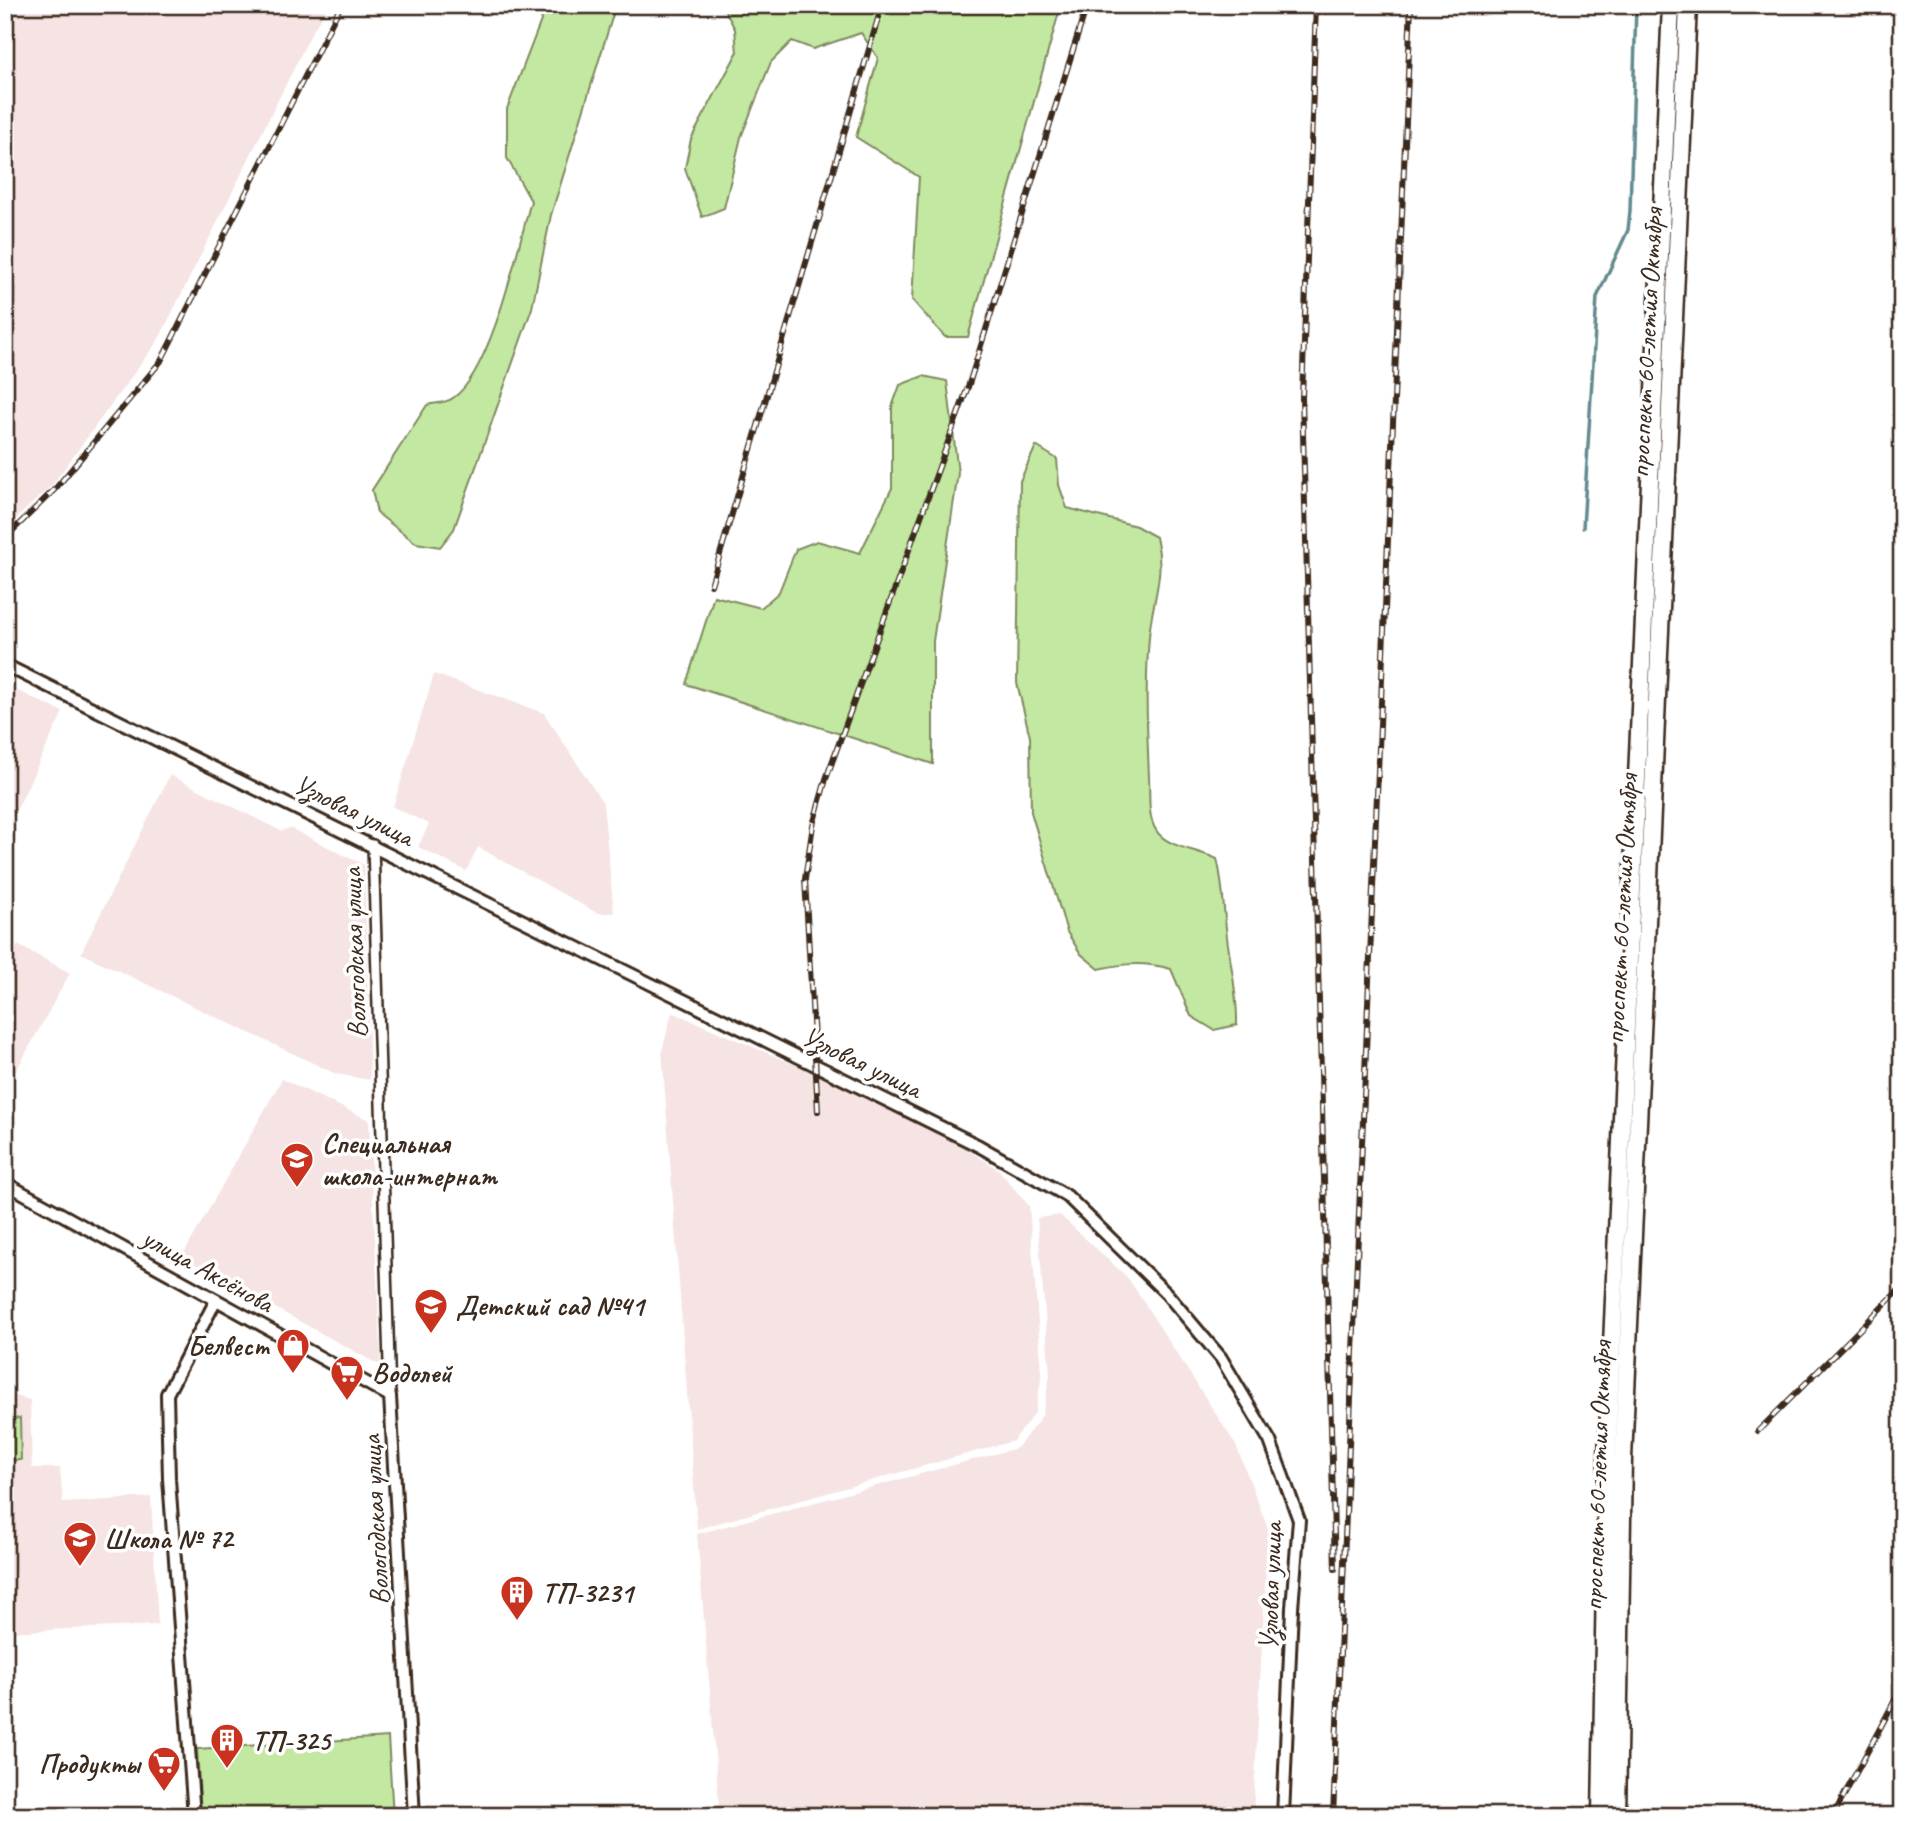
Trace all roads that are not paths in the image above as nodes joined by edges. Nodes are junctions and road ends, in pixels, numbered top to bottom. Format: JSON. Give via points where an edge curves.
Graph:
{"nodes":[{"id":1,"x":1671,"y":5,"type":"edge"},
{"id":2,"x":1688,"y":5,"type":"edge"},
{"id":3,"x":5,"y":666,"type":"edge"},
{"id":4,"x":373,"y":845,"type":"junction"},
{"id":5,"x":5,"y":1183,"type":"edge"},
{"id":6,"x":216,"y":1300,"type":"junction"},
{"id":7,"x":390,"y":1396,"type":"junction"},
{"id":8,"x":194,"y":1816,"type":"edge"},
{"id":9,"x":414,"y":1816,"type":"edge"},
{"id":10,"x":1283,"y":1816,"type":"edge"},
{"id":11,"x":1601,"y":1816,"type":"edge"},
{"id":12,"x":1617,"y":1816,"type":"edge"}],
"edges":[{"from":1,"to":11,"type":"highway","name":"проспект 60-летия Октября","via":[[1607,1458]]},
{"from":2,"to":12,"type":"highway","name":"проспект 60-летия Октября","via":[[1623,1459]]},
{"from":3,"to":4,"type":"street","name":"Узловая улица"},
{"from":4,"to":7,"type":"street","name":"Вологодская улица"},
{"from":4,"to":10,"type":"street","name":"Узловая улица","via":[[979,1146],[1066,1196],[1167,1294],[1221,1358],[1270,1441],[1299,1520]]},
{"from":5,"to":6,"type":"street","name":"улица Аксёнова"},
{"from":6,"to":7,"type":"street","name":"улица Аксёнова"},
{"from":6,"to":8,"type":"street","via":[[167,1394]]},
{"from":7,"to":9,"type":"street","name":"Вологодская улица"}]}
